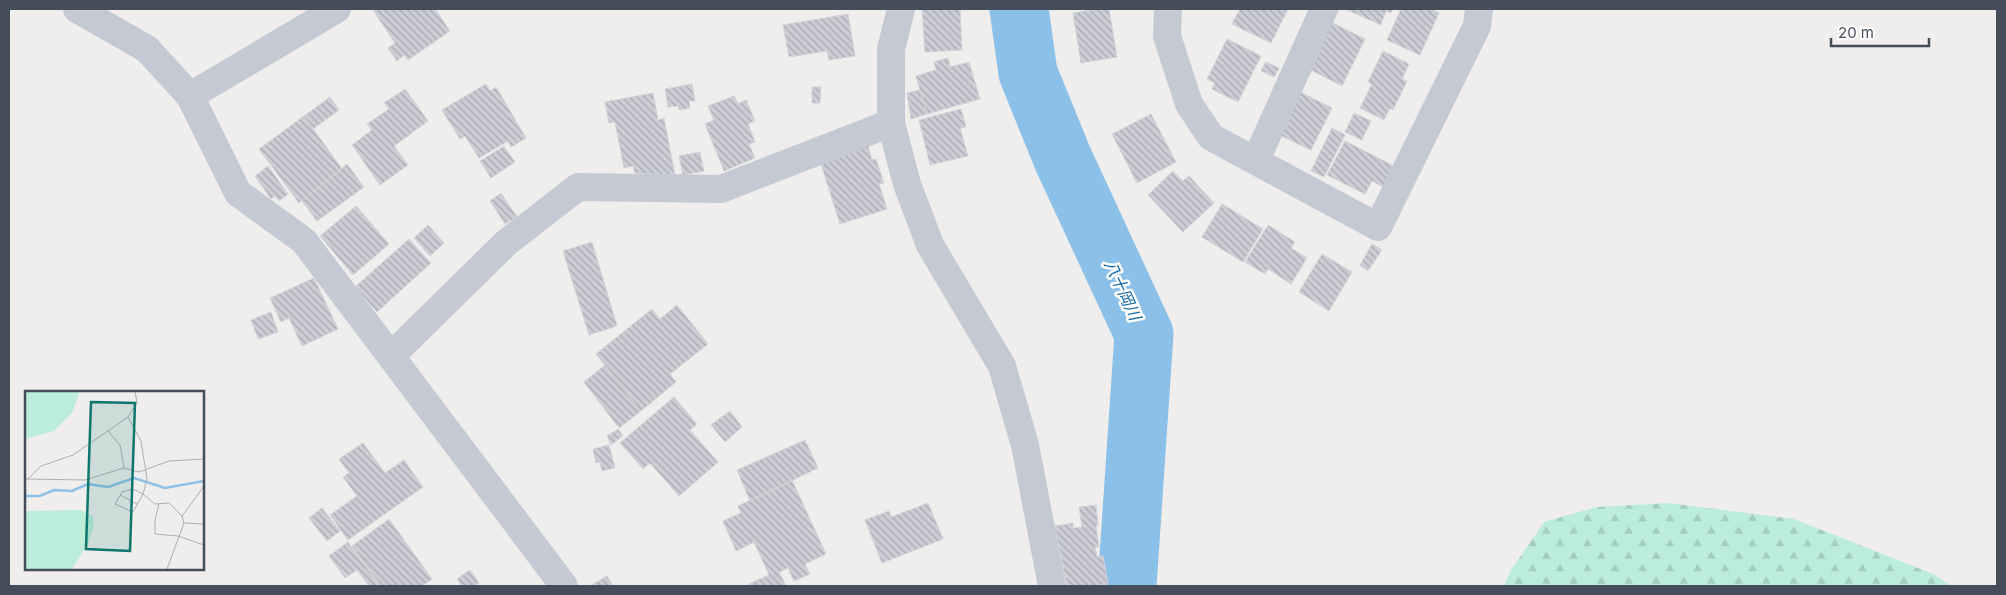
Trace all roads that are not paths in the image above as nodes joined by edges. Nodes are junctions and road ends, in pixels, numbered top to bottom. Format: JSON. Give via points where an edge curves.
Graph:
{"nodes":[{"id":1,"x":77,"y":9,"type":"edge"},
{"id":2,"x":337,"y":9,"type":"edge"},
{"id":3,"x":901,"y":9,"type":"edge"},
{"id":4,"x":1168,"y":9,"type":"edge"},
{"id":5,"x":1324,"y":9,"type":"edge"},
{"id":6,"x":1479,"y":9,"type":"edge"},
{"id":7,"x":190,"y":96,"type":"junction"},
{"id":8,"x":891,"y":123,"type":"junction"},
{"id":9,"x":1256,"y":160,"type":"junction"},
{"id":10,"x":391,"y":356,"type":"junction"},
{"id":11,"x":564,"y":586,"type":"edge"},
{"id":12,"x":1052,"y":586,"type":"edge"}],
"edges":[{"from":1,"to":7,"type":"street","via":[[147,49]]},
{"from":2,"to":7,"type":"street"},
{"from":3,"to":8,"type":"street","via":[[891,49]]},
{"from":4,"to":9,"type":"street","via":[[1167,36],[1189,104],[1211,137]]},
{"from":5,"to":9,"type":"street"},
{"from":6,"to":9,"type":"street","via":[[1477,26],[1378,227]]},
{"from":7,"to":10,"type":"street","via":[[238,193],[304,241]]},
{"from":8,"to":10,"type":"street","via":[[721,189],[578,186],[506,243]]},
{"from":8,"to":12,"type":"street","via":[[907,184],[930,245],[1002,366],[1025,445]]},
{"from":10,"to":11,"type":"street"}]}
